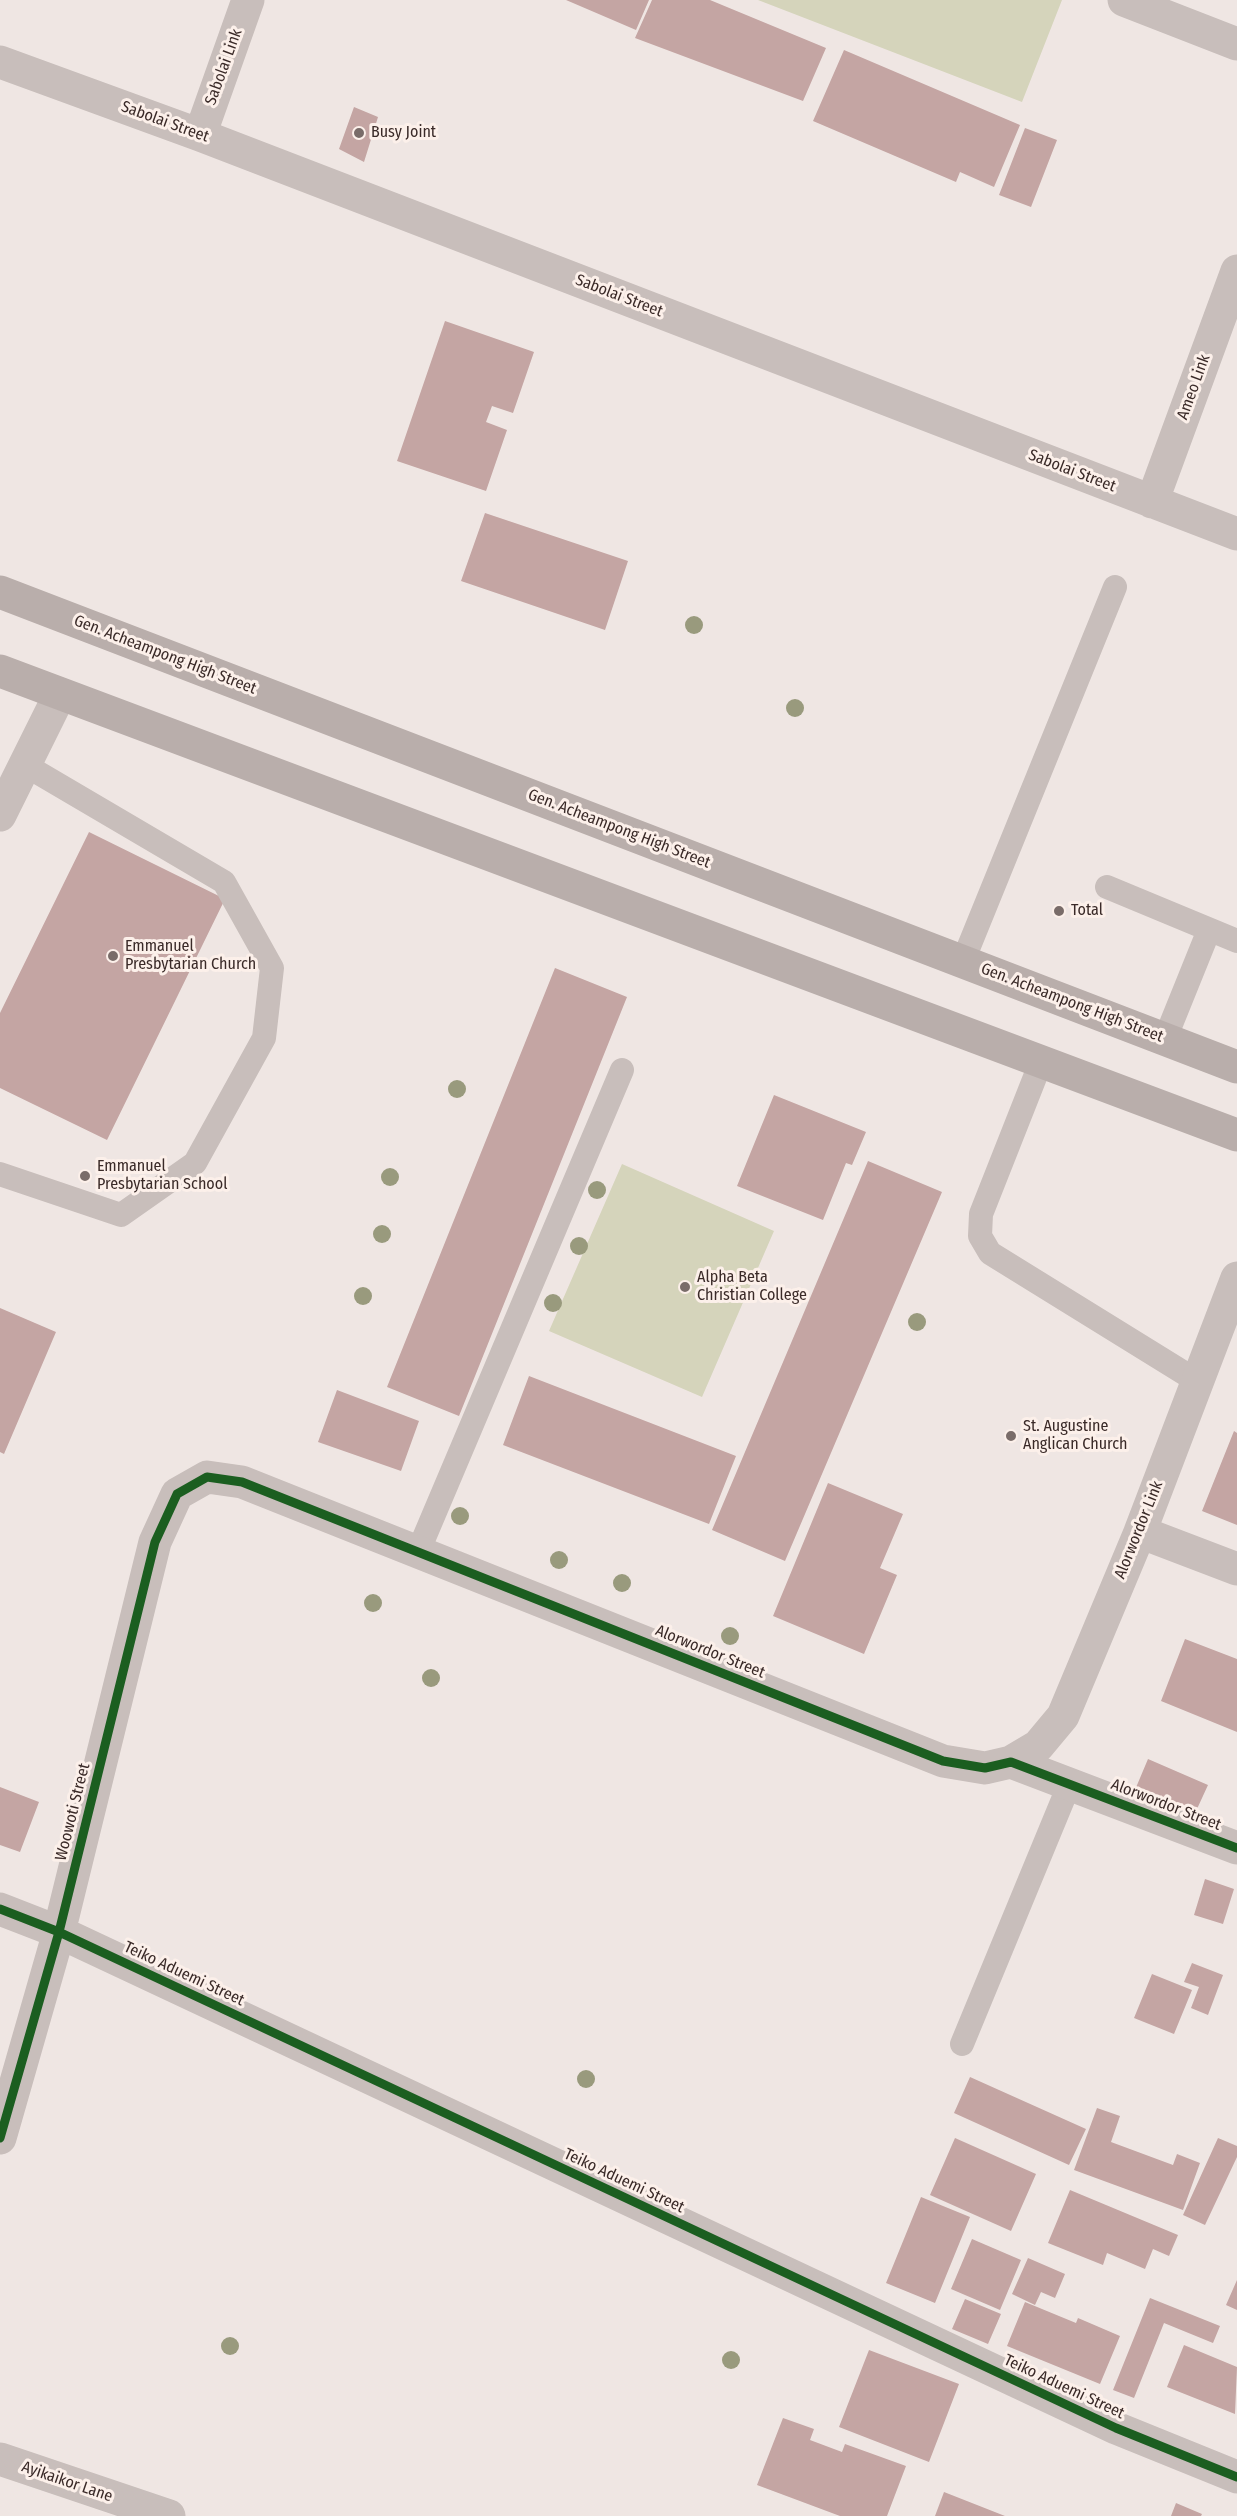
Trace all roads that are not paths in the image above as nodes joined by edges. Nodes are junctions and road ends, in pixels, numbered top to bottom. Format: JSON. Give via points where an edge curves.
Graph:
{"nodes":[{"id":1,"x":248,"y":0,"type":"edge"},
{"id":2,"x":1124,"y":0,"type":"edge"},
{"id":3,"x":1237,"y":44,"type":"edge"},
{"id":4,"x":0,"y":62,"type":"edge"},
{"id":5,"x":200,"y":135,"type":"junction"},
{"id":6,"x":1237,"y":271,"type":"edge"},
{"id":7,"x":1152,"y":502,"type":"junction"},
{"id":8,"x":1237,"y":534,"type":"edge"},
{"id":9,"x":1115,"y":587,"type":"dead end"},
{"id":10,"x":0,"y":592,"type":"edge"},
{"id":11,"x":0,"y":671,"type":"edge"},
{"id":12,"x":60,"y":694,"type":"junction"},
{"id":13,"x":25,"y":765,"type":"junction"},
{"id":14,"x":0,"y":815,"type":"edge"},
{"id":15,"x":1107,"y":887,"type":"dead end"},
{"id":16,"x":1209,"y":930,"type":"junction"},
{"id":17,"x":1237,"y":941,"type":"edge"},
{"id":18,"x":963,"y":961,"type":"junction"},
{"id":19,"x":1165,"y":1039,"type":"junction"},
{"id":20,"x":1041,"y":1062,"type":"junction"},
{"id":21,"x":1237,"y":1067,"type":"edge"},
{"id":22,"x":622,"y":1070,"type":"dead end"},
{"id":23,"x":1237,"y":1136,"type":"edge"},
{"id":24,"x":0,"y":1174,"type":"edge"},
{"id":25,"x":1237,"y":1278,"type":"edge"},
{"id":26,"x":1197,"y":1381,"type":"junction"},
{"id":27,"x":177,"y":1494,"type":"joint"},
{"id":28,"x":1140,"y":1532,"type":"junction"},
{"id":29,"x":418,"y":1552,"type":"junction"},
{"id":30,"x":1237,"y":1569,"type":"edge"},
{"id":31,"x":1011,"y":1762,"type":"junction"},
{"id":32,"x":1069,"y":1785,"type":"junction"},
{"id":33,"x":1237,"y":1848,"type":"edge"},
{"id":34,"x":0,"y":1909,"type":"edge"},
{"id":35,"x":59,"y":1932,"type":"junction"},
{"id":36,"x":962,"y":2044,"type":"dead end"},
{"id":37,"x":0,"y":2138,"type":"edge"},
{"id":38,"x":0,"y":2459,"type":"edge"},
{"id":39,"x":1237,"y":2477,"type":"edge"},
{"id":40,"x":169,"y":2516,"type":"edge"}],
"edges":[{"from":1,"to":5,"type":"street","name":"Sabolai Link"},
{"from":2,"to":3,"type":"street"},
{"from":4,"to":5,"type":"street","name":"Sabolai Street"},
{"from":5,"to":7,"type":"street","name":"Sabolai Street"},
{"from":6,"to":7,"type":"street","name":"Ameo Link"},
{"from":7,"to":8,"type":"street","name":"Sabolai Street"},
{"from":9,"to":18,"type":"lane"},
{"from":10,"to":18,"type":"main road","name":"Gen. Acheampong High Street"},
{"from":11,"to":12,"type":"main road"},
{"from":12,"to":13,"type":"street"},
{"from":12,"to":20,"type":"main road"},
{"from":13,"to":14,"type":"street"},
{"from":13,"to":24,"type":"lane","via":[[224,882],[272,968],[264,1038],[195,1163],[121,1215]]},
{"from":15,"to":16,"type":"lane"},
{"from":16,"to":17,"type":"lane"},
{"from":16,"to":19,"type":"lane"},
{"from":18,"to":19,"type":"main road","name":"Gen. Acheampong High Street"},
{"from":19,"to":21,"type":"main road","name":"Gen. Acheampong High Street"},
{"from":20,"to":23,"type":"main road"},
{"from":20,"to":26,"type":"lane","via":[[981,1214],[980,1236],[990,1253]]},
{"from":22,"to":29,"type":"lane"},
{"from":25,"to":26,"type":"street","name":"Alorwordor Link"},
{"from":26,"to":28,"type":"street","name":"Alorwordor Link"},
{"from":27,"to":29,"type":"street","name":"Alorwordor Street","via":[[207,1477],[242,1482]]},
{"from":27,"to":35,"type":"street","name":"Woowoti Street","via":[[155,1542]]},
{"from":28,"to":30,"type":"street"},
{"from":28,"to":31,"type":"street","name":"Alorwordor Link","via":[[1063,1716],[1038,1746]]},
{"from":29,"to":31,"type":"street","name":"Alorwordor Street","via":[[943,1761],[985,1768]]},
{"from":31,"to":32,"type":"street","name":"Alorwordor Street"},
{"from":32,"to":33,"type":"street","name":"Alorwordor Street"},
{"from":32,"to":36,"type":"lane"},
{"from":34,"to":35,"type":"street","name":"Teiko Aduemi Street"},
{"from":35,"to":37,"type":"street","name":"Woowoti Street"},
{"from":35,"to":39,"type":"street","name":"Teiko Aduemi Street","via":[[1116,2428]]},
{"from":38,"to":40,"type":"street","name":"Ayikaikor Lane"}]}
